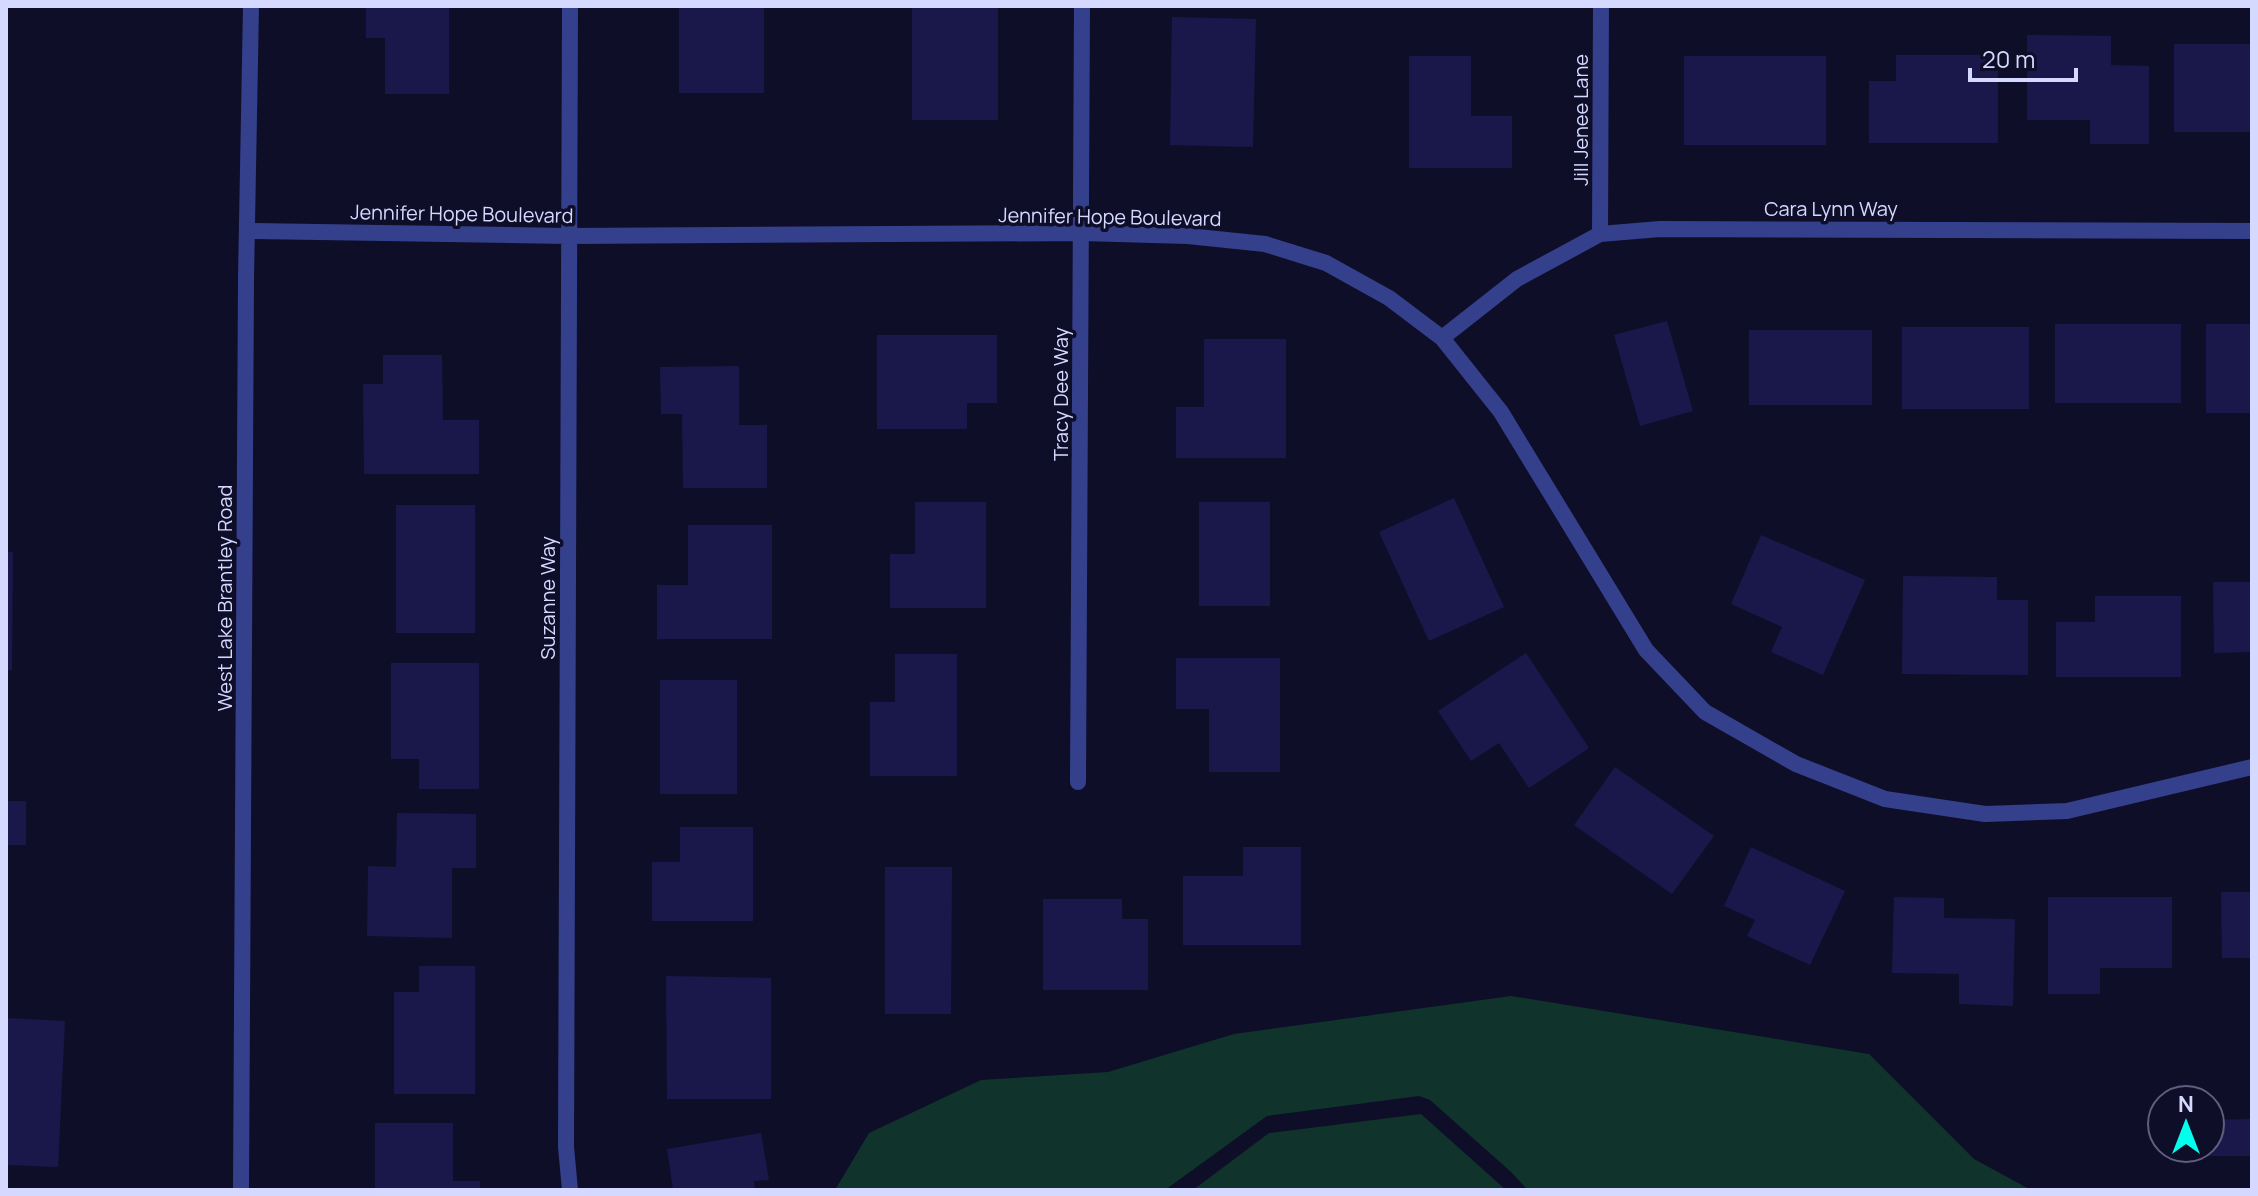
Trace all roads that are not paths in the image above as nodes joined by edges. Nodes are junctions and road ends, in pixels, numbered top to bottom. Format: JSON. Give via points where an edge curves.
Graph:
{"nodes":[{"id":1,"x":251,"y":6,"type":"edge"},
{"id":2,"x":570,"y":6,"type":"edge"},
{"id":3,"x":1082,"y":6,"type":"edge"},
{"id":4,"x":1601,"y":6,"type":"edge"},
{"id":5,"x":247,"y":231,"type":"junction"},
{"id":6,"x":2252,"y":231,"type":"edge"},
{"id":7,"x":1082,"y":233,"type":"junction"},
{"id":8,"x":1600,"y":234,"type":"junction"},
{"id":9,"x":569,"y":236,"type":"junction"},
{"id":10,"x":1442,"y":338,"type":"junction"},
{"id":11,"x":2252,"y":767,"type":"edge"},
{"id":12,"x":1078,"y":782,"type":"dead end"},
{"id":13,"x":241,"y":1190,"type":"edge"},
{"id":14,"x":570,"y":1190,"type":"edge"}],
"edges":[{"from":1,"to":5,"type":"street","name":"West Lake Brantley Road"},
{"from":2,"to":9,"type":"street","name":"Suzanne Way"},
{"from":3,"to":7,"type":"street","name":"Tracy Dee Way"},
{"from":4,"to":8,"type":"street","name":"Jill Jenee Lane"},
{"from":5,"to":9,"type":"street","name":"Jennifer Hope Boulevard"},
{"from":5,"to":13,"type":"street","name":"West Lake Brantley Road"},
{"from":6,"to":8,"type":"street","name":"Cara Lynn Way","via":[[1660,229]]},
{"from":7,"to":9,"type":"street","name":"Jennifer Hope Boulevard"},
{"from":7,"to":10,"type":"street","name":"Jennifer Hope Boulevard","via":[[1265,244],[1326,263],[1389,298]]},
{"from":7,"to":12,"type":"street","name":"Tracy Dee Way"},
{"from":8,"to":10,"type":"street","name":"Cara Lynn Way","via":[[1517,279]]},
{"from":9,"to":14,"type":"street","name":"Suzanne Way"},
{"from":10,"to":11,"type":"street","name":"Jennifer Hope Boulevard","via":[[1501,412],[1646,650],[1705,712],[1796,764],[1885,799],[1985,814],[2067,811]]}]}
